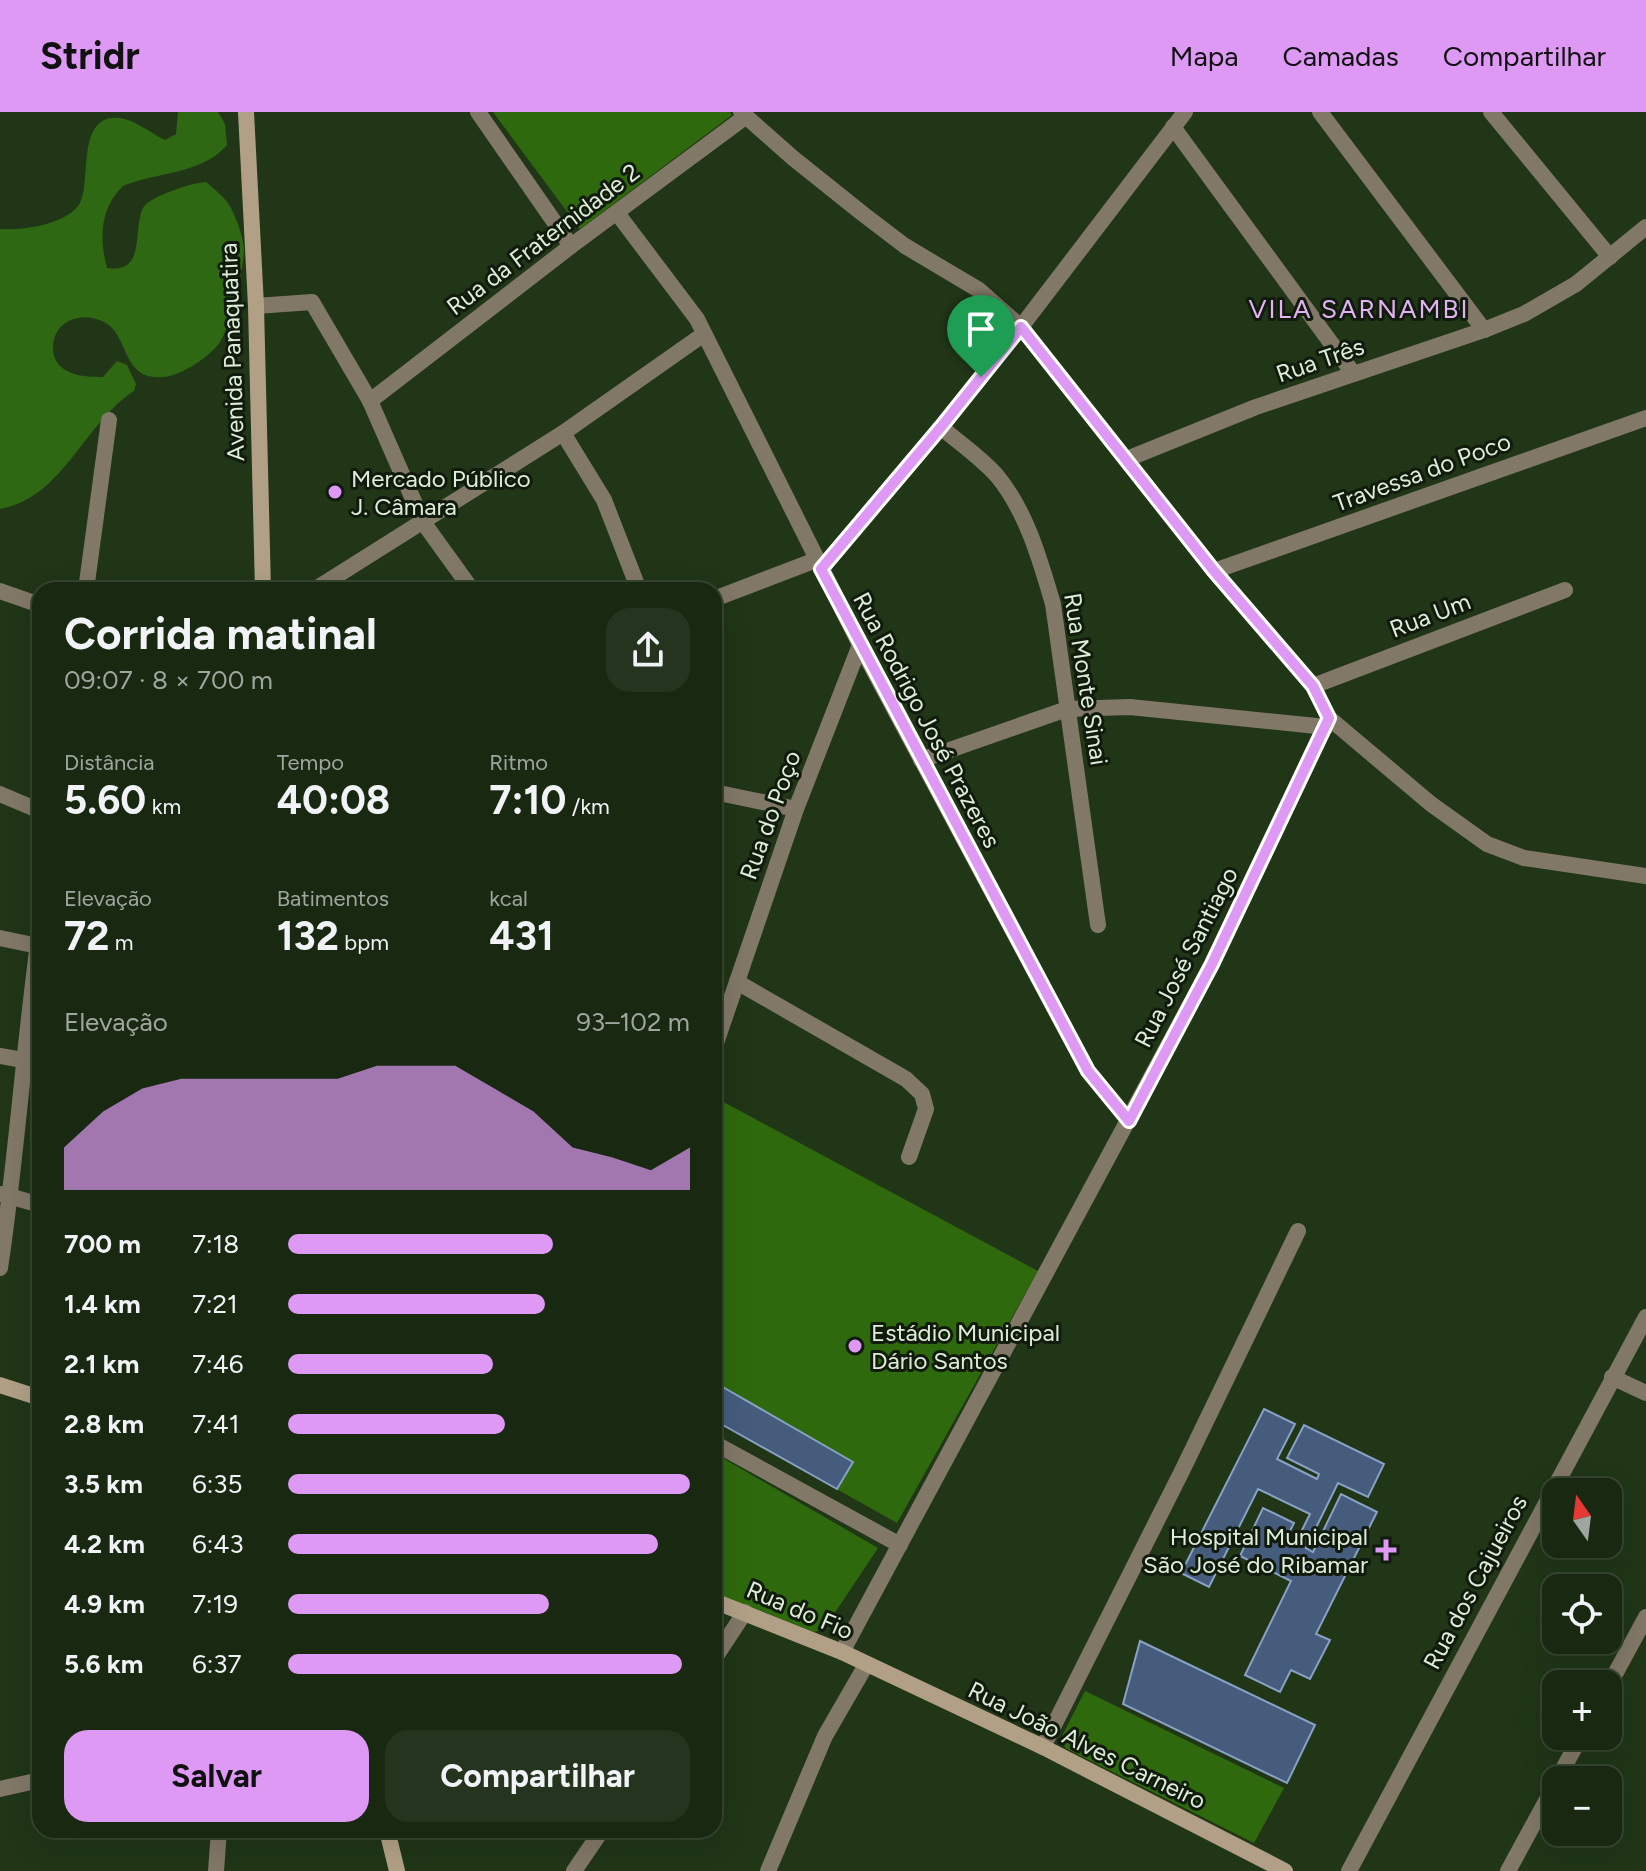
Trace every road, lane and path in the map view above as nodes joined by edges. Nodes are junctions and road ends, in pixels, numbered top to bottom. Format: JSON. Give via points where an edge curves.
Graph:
{"nodes":[{"id":1,"x":246,"y":112,"type":"edge"},
{"id":2,"x":478,"y":112,"type":"edge"},
{"id":3,"x":1185,"y":112,"type":"edge"},
{"id":4,"x":1320,"y":112,"type":"edge"},
{"id":5,"x":1491,"y":112,"type":"edge"},
{"id":6,"x":743,"y":114,"type":"edge"},
{"id":7,"x":1173,"y":127,"type":"junction"},
{"id":8,"x":617,"y":213,"type":"junction"},
{"id":9,"x":1646,"y":227,"type":"edge"},
{"id":10,"x":571,"y":246,"type":"junction"},
{"id":11,"x":1610,"y":257,"type":"junction"},
{"id":12,"x":256,"y":306,"type":"junction"},
{"id":13,"x":1021,"y":327,"type":"junction"},
{"id":14,"x":1484,"y":330,"type":"junction"},
{"id":15,"x":704,"y":334,"type":"junction"},
{"id":16,"x":1353,"y":373,"type":"junction"},
{"id":17,"x":370,"y":401,"type":"junction"},
{"id":18,"x":1646,"y":418,"type":"edge"},
{"id":19,"x":109,"y":420,"type":"dead end"},
{"id":20,"x":941,"y":427,"type":"junction"},
{"id":21,"x":563,"y":433,"type":"junction"},
{"id":22,"x":1127,"y":459,"type":"junction"},
{"id":23,"x":423,"y":522,"type":"junction"},
{"id":24,"x":819,"y":565,"type":"junction"},
{"id":25,"x":1214,"y":571,"type":"junction"},
{"id":26,"x":87,"y":582,"type":"edge"},
{"id":27,"x":263,"y":582,"type":"edge"},
{"id":28,"x":327,"y":582,"type":"edge"},
{"id":29,"x":466,"y":582,"type":"edge"},
{"id":30,"x":636,"y":582,"type":"edge"},
{"id":31,"x":1565,"y":590,"type":"dead end"},
{"id":32,"x":0,"y":591,"type":"edge"},
{"id":33,"x":722,"y":596,"type":"edge"},
{"id":34,"x":32,"y":602,"type":"edge"},
{"id":35,"x":860,"y":645,"type":"junction"},
{"id":36,"x":1313,"y":686,"type":"junction"},
{"id":37,"x":1067,"y":709,"type":"junction"},
{"id":38,"x":1327,"y":722,"type":"junction"},
{"id":39,"x":921,"y":760,"type":"junction"},
{"id":40,"x":0,"y":794,"type":"edge"},
{"id":41,"x":722,"y":794,"type":"edge"},
{"id":42,"x":32,"y":808,"type":"edge"},
{"id":43,"x":796,"y":809,"type":"junction"},
{"id":44,"x":1646,"y":876,"type":"edge"},
{"id":45,"x":1098,"y":925,"type":"dead end"},
{"id":46,"x":0,"y":938,"type":"edge"},
{"id":47,"x":32,"y":938,"type":"edge"},
{"id":48,"x":737,"y":982,"type":"junction"},
{"id":49,"x":722,"y":1002,"type":"edge"},
{"id":50,"x":32,"y":1021,"type":"edge"},
{"id":51,"x":0,"y":1056,"type":"edge"},
{"id":52,"x":23,"y":1060,"type":"junction"},
{"id":53,"x":1129,"y":1121,"type":"junction"},
{"id":54,"x":909,"y":1157,"type":"dead end"},
{"id":55,"x":6,"y":1194,"type":"edge"},
{"id":56,"x":32,"y":1202,"type":"edge"},
{"id":57,"x":1298,"y":1231,"type":"dead end"},
{"id":58,"x":0,"y":1268,"type":"edge"},
{"id":59,"x":1646,"y":1317,"type":"edge"},
{"id":60,"x":1612,"y":1377,"type":"junction"},
{"id":61,"x":0,"y":1385,"type":"edge"},
{"id":62,"x":1646,"y":1393,"type":"edge"},
{"id":63,"x":32,"y":1395,"type":"edge"},
{"id":64,"x":722,"y":1447,"type":"edge"},
{"id":65,"x":900,"y":1545,"type":"junction"},
{"id":66,"x":722,"y":1604,"type":"edge"},
{"id":67,"x":745,"y":1612,"type":"junction"},
{"id":68,"x":1646,"y":1617,"type":"edge"},
{"id":69,"x":722,"y":1647,"type":"edge"},
{"id":70,"x":842,"y":1652,"type":"junction"},
{"id":71,"x":866,"y":1665,"type":"junction"},
{"id":72,"x":1617,"y":1670,"type":"edge"},
{"id":73,"x":1043,"y":1747,"type":"junction"},
{"id":74,"x":32,"y":1782,"type":"edge"},
{"id":75,"x":0,"y":1789,"type":"edge"},
{"id":76,"x":1542,"y":1809,"type":"edge"},
{"id":77,"x":218,"y":1838,"type":"edge"},
{"id":78,"x":389,"y":1838,"type":"edge"},
{"id":79,"x":597,"y":1838,"type":"edge"},
{"id":80,"x":216,"y":1871,"type":"edge"},
{"id":81,"x":397,"y":1871,"type":"edge"},
{"id":82,"x":574,"y":1871,"type":"edge"},
{"id":83,"x":768,"y":1871,"type":"edge"},
{"id":84,"x":1285,"y":1871,"type":"edge"},
{"id":85,"x":1349,"y":1871,"type":"edge"},
{"id":86,"x":1508,"y":1871,"type":"edge"}],
"edges":[{"from":1,"to":12,"type":"street","name":"Avenida Panaquatira"},
{"from":2,"to":10,"type":"street"},
{"from":3,"to":7,"type":"street"},
{"from":4,"to":14,"type":"street"},
{"from":5,"to":11,"type":"street"},
{"from":6,"to":8,"type":"street","name":"Rua da Fraternidade 2"},
{"from":6,"to":13,"type":"street","via":[[905,246],[979,290]]},
{"from":7,"to":13,"type":"street"},
{"from":7,"to":16,"type":"street"},
{"from":8,"to":10,"type":"street","name":"Rua da Fraternidade 2"},
{"from":8,"to":15,"type":"street","name":"Rua Rodrigo José Prazeres"},
{"from":9,"to":11,"type":"street","name":"Rua Três"},
{"from":10,"to":17,"type":"street","name":"Rua da Fraternidade 2"},
{"from":11,"to":14,"type":"street","name":"Rua Três","via":[[1549,300]]},
{"from":12,"to":17,"type":"street","via":[[312,302]]},
{"from":12,"to":27,"type":"street","name":"Avenida Panaquatira"},
{"from":13,"to":20,"type":"street"},
{"from":13,"to":22,"type":"street"},
{"from":14,"to":16,"type":"street","name":"Rua Três"},
{"from":15,"to":21,"type":"street"},
{"from":15,"to":24,"type":"street","name":"Rua Rodrigo José Prazeres"},
{"from":16,"to":22,"type":"street","name":"Rua Três"},
{"from":17,"to":23,"type":"street"},
{"from":18,"to":25,"type":"street","name":"Travessa do Poco"},
{"from":19,"to":26,"type":"street"},
{"from":20,"to":24,"type":"street"},
{"from":20,"to":37,"type":"street","name":"Rua Monte Sinai","via":[[997,476],[1024,519],[1053,604]]},
{"from":21,"to":23,"type":"street"},
{"from":21,"to":30,"type":"street","via":[[604,500]]},
{"from":22,"to":25,"type":"street"},
{"from":23,"to":28,"type":"street"},
{"from":23,"to":29,"type":"street"},
{"from":24,"to":33,"type":"street"},
{"from":24,"to":35,"type":"street","name":"Rua Rodrigo José Prazeres"},
{"from":25,"to":36,"type":"street"},
{"from":31,"to":36,"type":"street","name":"Rua Um"},
{"from":32,"to":34,"type":"street"},
{"from":35,"to":39,"type":"street","name":"Rua Rodrigo José Prazeres"},
{"from":35,"to":43,"type":"street","name":"Rua do Poço"},
{"from":36,"to":38,"type":"street"},
{"from":37,"to":38,"type":"street","via":[[1130,707]]},
{"from":37,"to":39,"type":"street"},
{"from":37,"to":45,"type":"street","name":"Rua Monte Sinai"},
{"from":38,"to":44,"type":"street","via":[[1487,844],[1524,858]]},
{"from":38,"to":53,"type":"street","name":"Rua José Santiago","via":[[1212,964]]},
{"from":39,"to":53,"type":"street","name":"Rua Rodrigo José Prazeres","via":[[1088,1071]]},
{"from":40,"to":42,"type":"street"},
{"from":41,"to":43,"type":"street"},
{"from":43,"to":48,"type":"street","name":"Rua do Poço"},
{"from":46,"to":47,"type":"street"},
{"from":48,"to":49,"type":"street","name":"Rua do Poço"},
{"from":48,"to":54,"type":"street","via":[[906,1079],[922,1094],[926,1109]]},
{"from":50,"to":52,"type":"street"},
{"from":51,"to":52,"type":"street"},
{"from":52,"to":55,"type":"street"},
{"from":53,"to":65,"type":"street","name":"Rua José Santiago"},
{"from":55,"to":56,"type":"street"},
{"from":55,"to":58,"type":"street"},
{"from":57,"to":73,"type":"street"},
{"from":59,"to":60,"type":"street","name":"Rua dos Cajueiros"},
{"from":60,"to":62,"type":"street"},
{"from":60,"to":85,"type":"street","name":"Rua dos Cajueiros"},
{"from":61,"to":63,"type":"street"},
{"from":64,"to":65,"type":"street"},
{"from":65,"to":70,"type":"street","name":"Rua José Santiago"},
{"from":66,"to":67,"type":"street","name":"Rua do Fio"},
{"from":67,"to":69,"type":"street"},
{"from":67,"to":70,"type":"street","name":"Rua do Fio"},
{"from":68,"to":72,"type":"street"},
{"from":70,"to":71,"type":"street","name":"Rua do Fio"},
{"from":71,"to":73,"type":"street","name":"Rua João Alves Carneiro"},
{"from":71,"to":83,"type":"street","via":[[825,1736]]},
{"from":73,"to":84,"type":"street","name":"Rua João Alves Carneiro"},
{"from":74,"to":75,"type":"street"},
{"from":76,"to":86,"type":"street"},
{"from":77,"to":80,"type":"street"},
{"from":78,"to":81,"type":"street"},
{"from":79,"to":82,"type":"street"}]}
